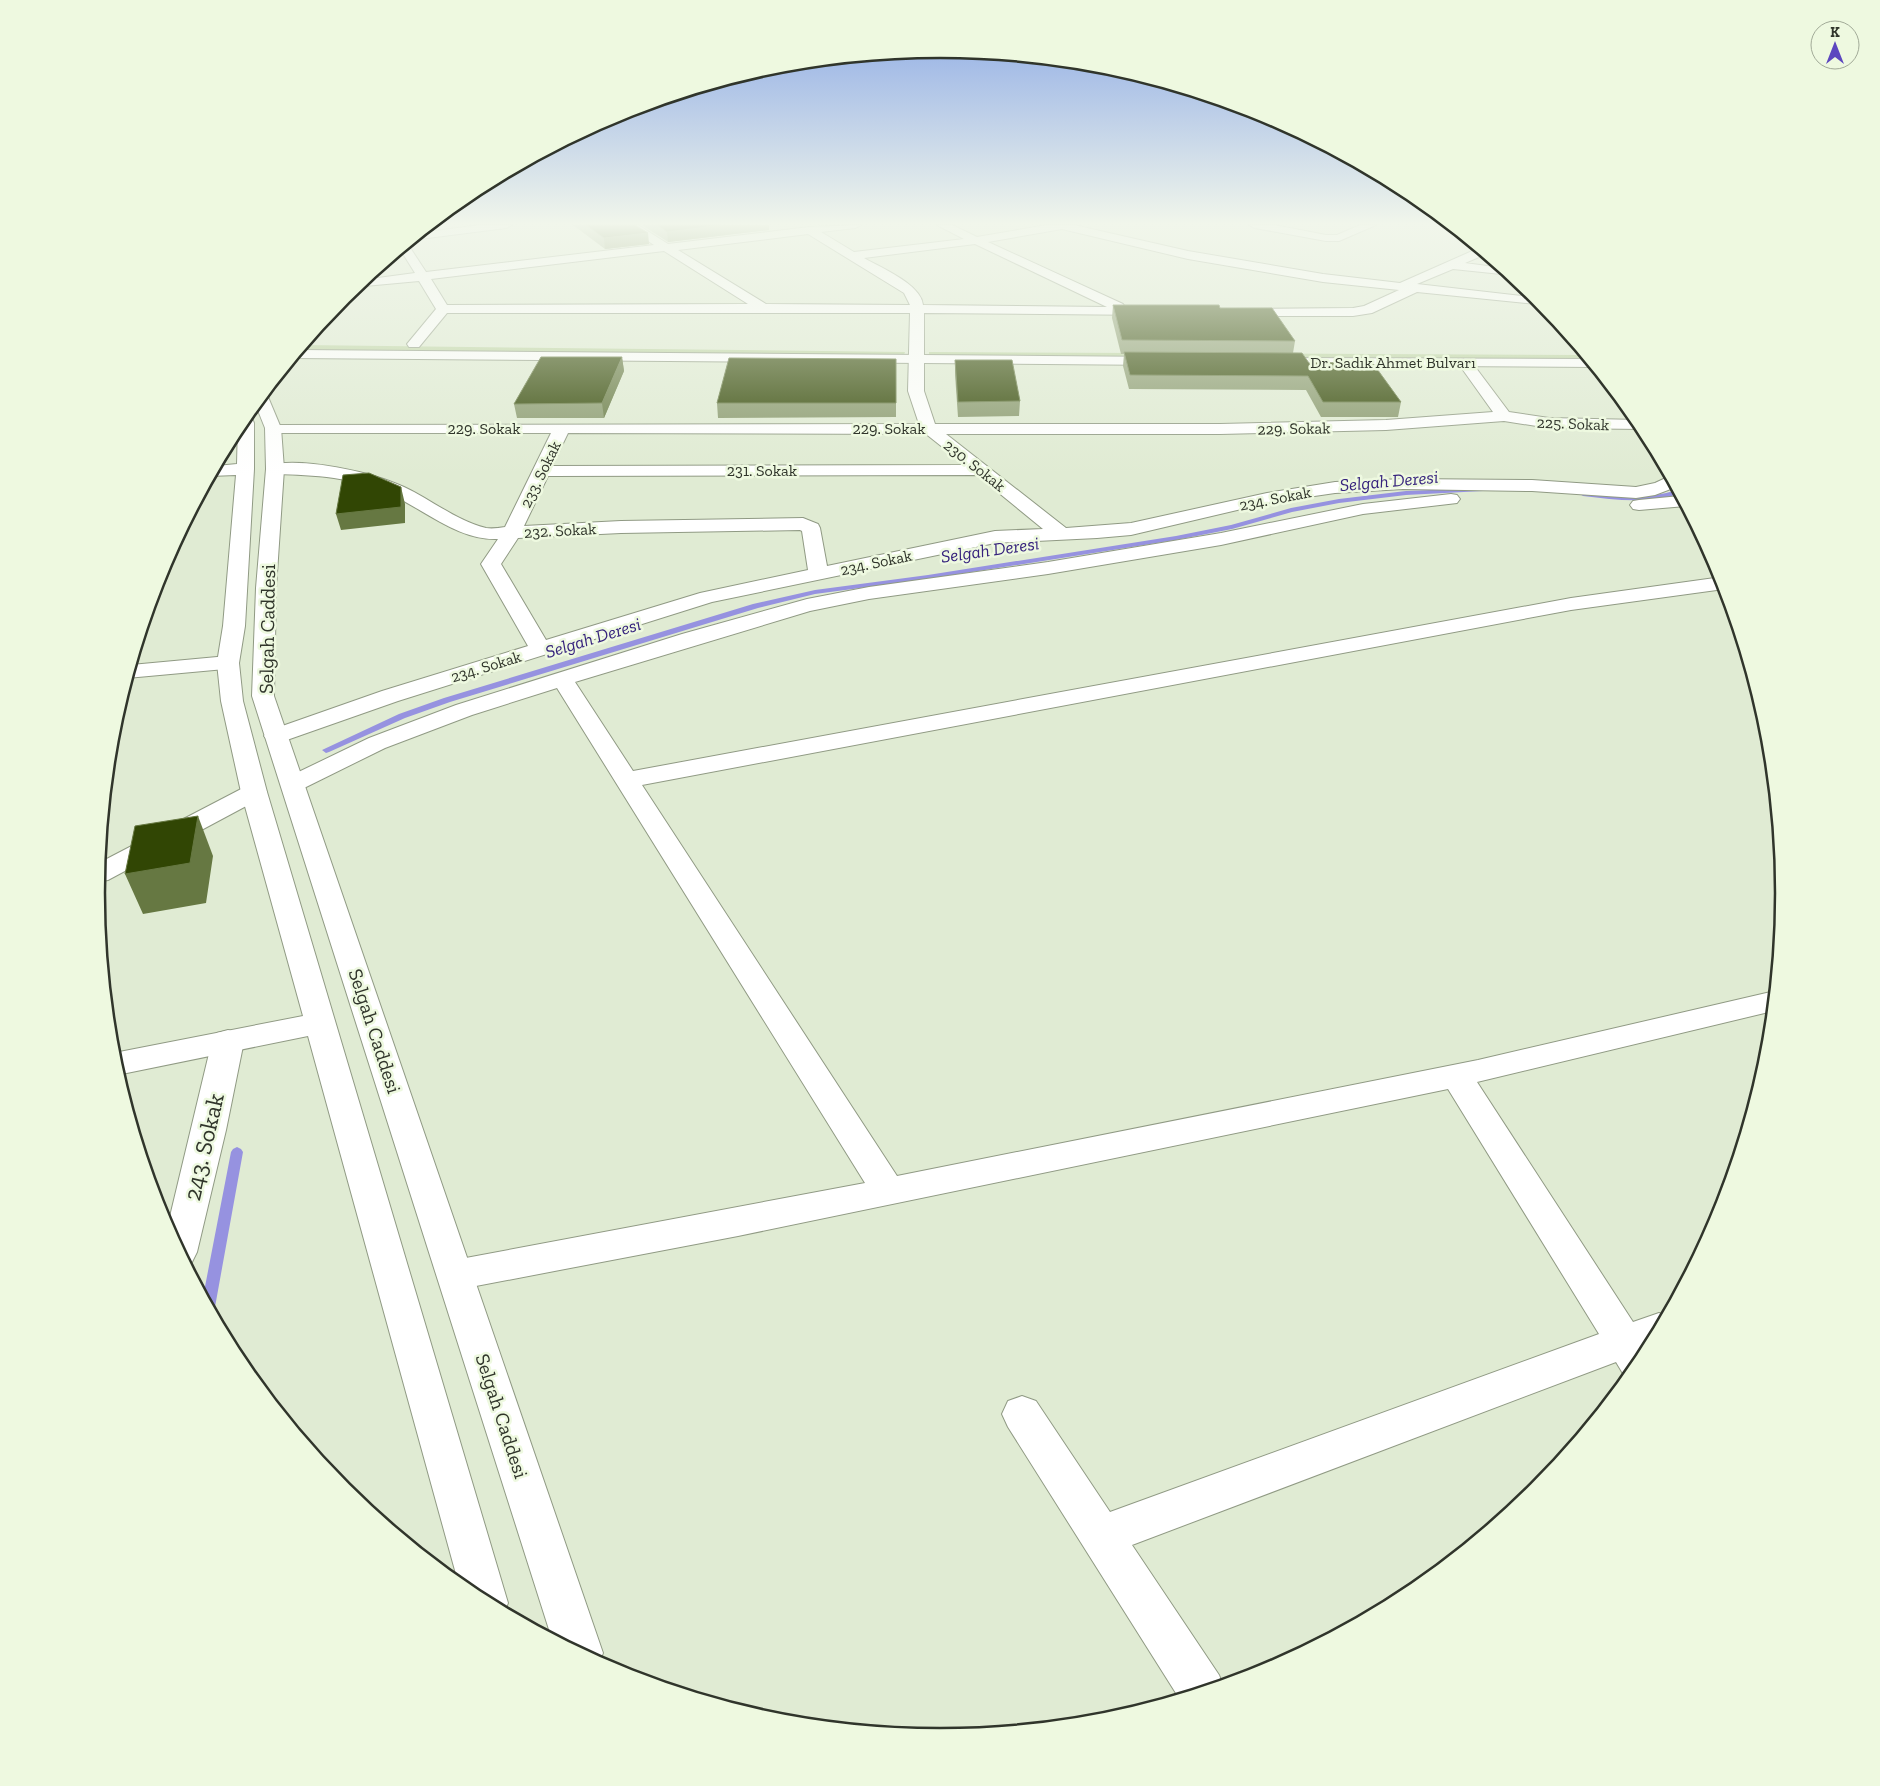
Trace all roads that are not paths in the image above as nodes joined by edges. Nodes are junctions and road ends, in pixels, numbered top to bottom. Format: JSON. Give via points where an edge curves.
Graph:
{"nodes":[{"id":1,"x":652,"y":308,"type":"edge"},
{"id":2,"x":790,"y":308,"type":"edge"},
{"id":3,"x":1122,"y":308,"type":"edge"},
{"id":4,"x":1371,"y":308,"type":"edge"},
{"id":5,"x":443,"y":309,"type":"joint"},
{"id":6,"x":917,"y":310,"type":"junction"},
{"id":7,"x":1126,"y":310,"type":"junction"},
{"id":8,"x":1165,"y":311,"type":"edge"},
{"id":9,"x":1224,"y":311,"type":"edge"},
{"id":10,"x":310,"y":344,"type":"edge"},
{"id":11,"x":414,"y":344,"type":"junction"},
{"id":12,"x":1266,"y":350,"type":"edge"},
{"id":13,"x":1575,"y":351,"type":"edge"},
{"id":14,"x":302,"y":354,"type":"edge"},
{"id":15,"x":917,"y":354,"type":"junction"},
{"id":16,"x":1171,"y":355,"type":"edge"},
{"id":17,"x":1256,"y":361,"type":"edge"},
{"id":18,"x":1465,"y":363,"type":"junction"},
{"id":19,"x":1586,"y":363,"type":"edge"},
{"id":20,"x":1504,"y":416,"type":"junction"},
{"id":21,"x":253,"y":417,"type":"edge"},
{"id":22,"x":253,"y":418,"type":"edge"},
{"id":23,"x":252,"y":420,"type":"edge"},
{"id":24,"x":1632,"y":425,"type":"edge"},
{"id":25,"x":562,"y":428,"type":"junction"},
{"id":26,"x":928,"y":428,"type":"junction"},
{"id":27,"x":245,"y":469,"type":"junction"},
{"id":28,"x":276,"y":469,"type":"junction"},
{"id":29,"x":982,"y":470,"type":"junction"},
{"id":30,"x":219,"y":471,"type":"edge"},
{"id":31,"x":542,"y":471,"type":"junction"},
{"id":32,"x":1669,"y":484,"type":"edge"},
{"id":33,"x":1678,"y":501,"type":"edge"},
{"id":34,"x":512,"y":532,"type":"junction"},
{"id":35,"x":1062,"y":534,"type":"junction"},
{"id":36,"x":819,"y":574,"type":"junction"},
{"id":37,"x":1716,"y":583,"type":"edge"},
{"id":38,"x":540,"y":649,"type":"junction"},
{"id":39,"x":228,"y":663,"type":"junction"},
{"id":40,"x":135,"y":671,"type":"edge"},
{"id":41,"x":562,"y":679,"type":"junction"},
{"id":42,"x":276,"y":736,"type":"junction"},
{"id":43,"x":627,"y":780,"type":"junction"},
{"id":44,"x":293,"y":784,"type":"junction"},
{"id":45,"x":254,"y":792,"type":"junction"},
{"id":46,"x":105,"y":870,"type":"edge"},
{"id":47,"x":1768,"y":1002,"type":"edge"},
{"id":48,"x":320,"y":1023,"type":"junction"},
{"id":49,"x":228,"y":1041,"type":"junction"},
{"id":50,"x":122,"y":1062,"type":"edge"},
{"id":51,"x":1456,"y":1076,"type":"junction"},
{"id":52,"x":888,"y":1191,"type":"junction"},
{"id":53,"x":181,"y":1242,"type":"edge"},
{"id":54,"x":455,"y":1275,"type":"junction"},
{"id":55,"x":1641,"y":1346,"type":"edge"},
{"id":56,"x":1022,"y":1414,"type":"dead end"},
{"id":57,"x":1101,"y":1536,"type":"junction"},
{"id":58,"x":483,"y":1592,"type":"edge"},
{"id":59,"x":578,"y":1645,"type":"edge"},
{"id":60,"x":1199,"y":1687,"type":"edge"}],
"edges":[{"from":1,"to":5,"type":"street"},
{"from":2,"to":6,"type":"street"},
{"from":3,"to":7,"type":"street"},
{"from":4,"to":9,"type":"street","via":[[1353,312]]},
{"from":5,"to":11,"type":"street"},
{"from":6,"to":7,"type":"street"},
{"from":6,"to":15,"type":"street","name":"230. Sokak"},
{"from":7,"to":8,"type":"street"},
{"from":10,"to":11,"type":"street"},
{"from":11,"to":15,"type":"street"},
{"from":12,"to":13,"type":"street","name":"Dr. Sadık Ahmet Bulvarı"},
{"from":14,"to":15,"type":"street"},
{"from":15,"to":16,"type":"street"},
{"from":15,"to":26,"type":"street","name":"230. Sokak","via":[[916,392]]},
{"from":17,"to":18,"type":"street","name":"Dr. Sadık Ahmet Bulvarı"},
{"from":18,"to":19,"type":"street","name":"Dr. Sadık Ahmet Bulvarı"},
{"from":18,"to":20,"type":"street"},
{"from":20,"to":24,"type":"street","name":"225. Sokak","via":[[1550,423]]},
{"from":20,"to":26,"type":"street","name":"229. Sokak","via":[[1323,428]]},
{"from":21,"to":25,"type":"street","name":"229. Sokak"},
{"from":22,"to":28,"type":"street","name":"Selgah Caddesi"},
{"from":23,"to":27,"type":"street","name":"Selgah Caddesi"},
{"from":25,"to":26,"type":"street","name":"229. Sokak"},
{"from":25,"to":31,"type":"street","name":"233. Sokak"},
{"from":26,"to":29,"type":"street","name":"230. Sokak"},
{"from":27,"to":30,"type":"street"},
{"from":27,"to":39,"type":"street","name":"Selgah Caddesi","via":[[234,626]]},
{"from":28,"to":34,"type":"street","name":"232. Sokak","via":[[323,470],[363,479],[396,490],[475,531],[485,534]]},
{"from":28,"to":42,"type":"street","name":"Selgah Caddesi","via":[[262,660],[263,696]]},
{"from":29,"to":31,"type":"street","name":"231. Sokak"},
{"from":29,"to":35,"type":"street","name":"230. Sokak"},
{"from":31,"to":34,"type":"street","name":"233. Sokak"},
{"from":32,"to":35,"type":"street","name":"234. Sokak","via":[[1644,491],[1618,492],[1569,487],[1424,483],[1312,490],[1131,529]]},
{"from":33,"to":41,"type":"street","via":[[1641,505],[1474,497],[1363,510],[1221,539],[807,605]]},
{"from":34,"to":36,"type":"street","name":"232. Sokak","via":[[803,524],[811,528]]},
{"from":34,"to":38,"type":"street","name":"233. Sokak","via":[[491,564]]},
{"from":35,"to":36,"type":"street","name":"234. Sokak","via":[[995,537]]},
{"from":36,"to":38,"type":"street","name":"234. Sokak","via":[[707,596]]},
{"from":37,"to":43,"type":"street","via":[[1571,604]]},
{"from":38,"to":42,"type":"street","name":"234. Sokak"},
{"from":39,"to":40,"type":"street"},
{"from":39,"to":45,"type":"street","name":"Selgah Caddesi","via":[[232,701]]},
{"from":41,"to":43,"type":"street"},
{"from":41,"to":44,"type":"street","via":[[464,710],[378,743]]},
{"from":42,"to":44,"type":"street","name":"Selgah Caddesi"},
{"from":43,"to":52,"type":"street"},
{"from":44,"to":54,"type":"street","name":"Selgah Caddesi"},
{"from":45,"to":46,"type":"street"},
{"from":45,"to":48,"type":"street","name":"Selgah Caddesi"},
{"from":47,"to":51,"type":"street"},
{"from":48,"to":49,"type":"street"},
{"from":48,"to":58,"type":"street","name":"Selgah Caddesi"},
{"from":49,"to":50,"type":"street"},
{"from":49,"to":53,"type":"street","name":"243. Sokak"},
{"from":51,"to":52,"type":"street"},
{"from":51,"to":55,"type":"street"},
{"from":52,"to":54,"type":"street"},
{"from":54,"to":59,"type":"street","name":"Selgah Caddesi"},
{"from":55,"to":57,"type":"street"},
{"from":56,"to":57,"type":"street"},
{"from":57,"to":60,"type":"street"}]}
